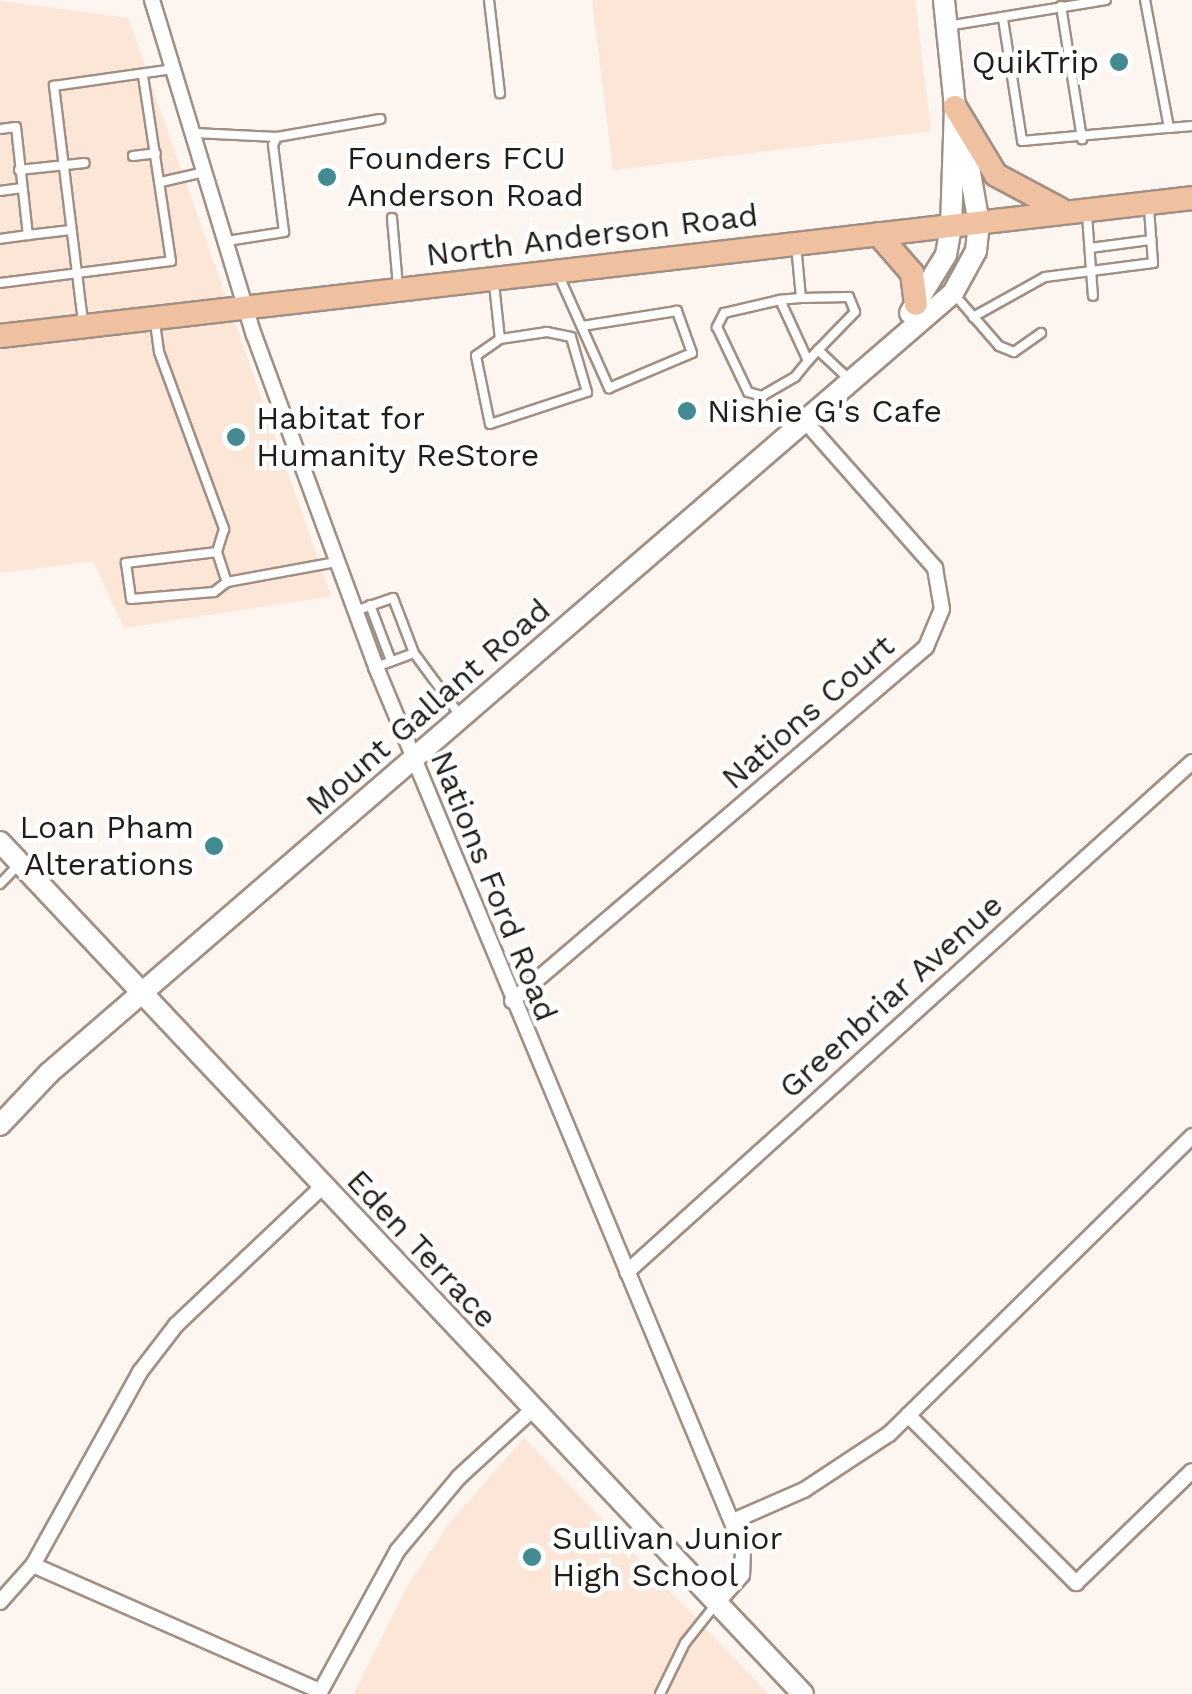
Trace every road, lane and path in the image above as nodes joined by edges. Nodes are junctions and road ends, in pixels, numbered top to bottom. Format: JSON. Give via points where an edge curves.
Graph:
{"nodes":[{"id":1,"x":152,"y":0,"type":"edge"},
{"id":2,"x":489,"y":0,"type":"edge"},
{"id":3,"x":944,"y":0,"type":"edge"},
{"id":4,"x":1106,"y":0,"type":"edge"},
{"id":5,"x":1146,"y":0,"type":"edge"},
{"id":6,"x":1061,"y":6,"type":"junction"},
{"id":7,"x":1004,"y":19,"type":"junction"},
{"id":8,"x":947,"y":26,"type":"junction"},
{"id":9,"x":1067,"y":42,"type":"junction"},
{"id":10,"x":1053,"y":44,"type":"dead end"},
{"id":11,"x":1070,"y":65,"type":"junction"},
{"id":12,"x":1057,"y":67,"type":"dead end"},
{"id":13,"x":174,"y":69,"type":"junction"},
{"id":14,"x":143,"y":75,"type":"junction"},
{"id":15,"x":1074,"y":86,"type":"junction"},
{"id":16,"x":1060,"y":88,"type":"dead end"},
{"id":17,"x":500,"y":94,"type":"dead end"},
{"id":18,"x":955,"y":107,"type":"junction"},
{"id":19,"x":1077,"y":110,"type":"junction"},
{"id":20,"x":1063,"y":112,"type":"dead end"},
{"id":21,"x":380,"y":120,"type":"dead end"},
{"id":22,"x":1192,"y":126,"type":"edge"},
{"id":23,"x":1169,"y":128,"type":"junction"},
{"id":24,"x":0,"y":130,"type":"edge"},
{"id":25,"x":194,"y":134,"type":"junction"},
{"id":26,"x":278,"y":137,"type":"junction"},
{"id":27,"x":1082,"y":139,"type":"junction"},
{"id":28,"x":156,"y":153,"type":"junction"},
{"id":29,"x":133,"y":156,"type":"dead end"},
{"id":30,"x":85,"y":163,"type":"dead end"},
{"id":31,"x":63,"y":166,"type":"junction"},
{"id":32,"x":20,"y":170,"type":"junction"},
{"id":33,"x":204,"y":172,"type":"junction"},
{"id":34,"x":161,"y":182,"type":"junction"},
{"id":35,"x":22,"y":188,"type":"junction"},
{"id":36,"x":0,"y":191,"type":"edge"},
{"id":37,"x":1192,"y":198,"type":"edge"},
{"id":38,"x":1148,"y":203,"type":"junction"},
{"id":39,"x":1078,"y":211,"type":"junction"},
{"id":40,"x":392,"y":218,"type":"dead end"},
{"id":41,"x":979,"y":224,"type":"junction"},
{"id":42,"x":952,"y":227,"type":"junction"},
{"id":43,"x":71,"y":230,"type":"junction"},
{"id":44,"x":878,"y":234,"type":"junction"},
{"id":45,"x":28,"y":235,"type":"junction"},
{"id":46,"x":0,"y":239,"type":"edge"},
{"id":47,"x":1151,"y":240,"type":"junction"},
{"id":48,"x":225,"y":242,"type":"junction"},
{"id":49,"x":796,"y":244,"type":"junction"},
{"id":50,"x":1090,"y":248,"type":"junction"},
{"id":51,"x":1091,"y":269,"type":"junction"},
{"id":52,"x":76,"y":272,"type":"junction"},
{"id":53,"x":558,"y":272,"type":"junction"},
{"id":54,"x":493,"y":280,"type":"junction"},
{"id":55,"x":0,"y":282,"type":"edge"},
{"id":56,"x":399,"y":291,"type":"junction"},
{"id":57,"x":953,"y":293,"type":"junction"},
{"id":58,"x":1093,"y":296,"type":"dead end"},
{"id":59,"x":801,"y":298,"type":"junction"},
{"id":60,"x":780,"y":300,"type":"junction"},
{"id":61,"x":916,"y":304,"type":"junction"},
{"id":62,"x":245,"y":309,"type":"junction"},
{"id":63,"x":973,"y":316,"type":"junction"},
{"id":64,"x":154,"y":319,"type":"junction"},
{"id":65,"x":84,"y":327,"type":"junction"},
{"id":66,"x":583,"y":329,"type":"junction"},
{"id":67,"x":1041,"y":333,"type":"dead end"},
{"id":68,"x":0,"y":336,"type":"edge"},
{"id":69,"x":571,"y":337,"type":"junction"},
{"id":70,"x":899,"y":338,"type":"junction"},
{"id":71,"x":500,"y":339,"type":"junction"},
{"id":72,"x":818,"y":350,"type":"junction"},
{"id":73,"x":808,"y":361,"type":"junction"},
{"id":74,"x":850,"y":380,"type":"junction"},
{"id":75,"x":803,"y":419,"type":"junction"},
{"id":76,"x":217,"y":552,"type":"junction"},
{"id":77,"x":336,"y":562,"type":"junction"},
{"id":78,"x":227,"y":582,"type":"junction"},
{"id":79,"x":363,"y":608,"type":"junction"},
{"id":80,"x":414,"y":653,"type":"junction"},
{"id":81,"x":392,"y":661,"type":"junction"},
{"id":82,"x":376,"y":667,"type":"junction"},
{"id":83,"x":462,"y":717,"type":"junction"},
{"id":84,"x":412,"y":760,"type":"junction"},
{"id":85,"x":1192,"y":762,"type":"edge"},
{"id":86,"x":0,"y":842,"type":"edge"},
{"id":87,"x":20,"y":863,"type":"junction"},
{"id":88,"x":0,"y":884,"type":"edge"},
{"id":89,"x":142,"y":994,"type":"junction"},
{"id":90,"x":512,"y":1001,"type":"junction"},
{"id":91,"x":0,"y":1125,"type":"edge"},
{"id":92,"x":1192,"y":1136,"type":"edge"},
{"id":93,"x":322,"y":1187,"type":"junction"},
{"id":94,"x":627,"y":1272,"type":"junction"},
{"id":95,"x":532,"y":1410,"type":"junction"},
{"id":96,"x":908,"y":1415,"type":"junction"},
{"id":97,"x":1192,"y":1471,"type":"edge"},
{"id":98,"x":733,"y":1521,"type":"junction"},
{"id":99,"x":33,"y":1565,"type":"junction"},
{"id":100,"x":0,"y":1602,"type":"edge"},
{"id":101,"x":716,"y":1604,"type":"junction"},
{"id":102,"x":319,"y":1693,"type":"edge"},
{"id":103,"x":660,"y":1694,"type":"edge"},
{"id":104,"x":803,"y":1694,"type":"edge"}],
"edges":[{"from":1,"to":13,"type":"street","name":"Nations Ford Road"},
{"from":2,"to":17,"type":"lane"},
{"from":3,"to":8,"type":"street","name":"Mount Gallant Road"},
{"from":4,"to":6,"type":"lane"},
{"from":5,"to":23,"type":"lane"},
{"from":6,"to":7,"type":"lane"},
{"from":6,"to":9,"type":"lane"},
{"from":7,"to":8,"type":"lane"},
{"from":7,"to":27,"type":"lane","via":[[1028,143]]},
{"from":8,"to":18,"type":"street","name":"Mount Gallant Road"},
{"from":9,"to":10,"type":"lane"},
{"from":9,"to":11,"type":"lane"},
{"from":11,"to":12,"type":"lane"},
{"from":11,"to":15,"type":"lane"},
{"from":13,"to":14,"type":"lane"},
{"from":13,"to":25,"type":"street","name":"Nations Ford Road"},
{"from":14,"to":28,"type":"lane"},
{"from":14,"to":31,"type":"lane","via":[[54,86]]},
{"from":15,"to":16,"type":"lane"},
{"from":15,"to":19,"type":"lane"},
{"from":18,"to":39,"type":"main road","via":[[996,175]]},
{"from":18,"to":41,"type":"street","name":"Mount Gallant Road","via":[[974,164]]},
{"from":18,"to":42,"type":"street","name":"Mount Gallant Road"},
{"from":19,"to":20,"type":"lane"},
{"from":19,"to":27,"type":"lane"},
{"from":21,"to":26,"type":"lane"},
{"from":22,"to":23,"type":"lane"},
{"from":23,"to":27,"type":"lane"},
{"from":24,"to":32,"type":"lane","via":[[16,127]]},
{"from":25,"to":26,"type":"lane"},
{"from":25,"to":33,"type":"street","name":"Nations Ford Road"},
{"from":26,"to":48,"type":"lane","via":[[273,145],[284,232]]},
{"from":28,"to":29,"type":"lane"},
{"from":28,"to":34,"type":"lane"},
{"from":30,"to":31,"type":"lane"},
{"from":31,"to":32,"type":"lane"},
{"from":31,"to":43,"type":"lane"},
{"from":32,"to":35,"type":"lane"},
{"from":33,"to":34,"type":"lane"},
{"from":33,"to":48,"type":"street","name":"Nations Ford Road"},
{"from":34,"to":52,"type":"lane","via":[[171,262]]},
{"from":35,"to":36,"type":"lane"},
{"from":35,"to":45,"type":"lane"},
{"from":37,"to":38,"type":"main road","name":"North Anderson Road"},
{"from":38,"to":39,"type":"main road","name":"North Anderson Road"},
{"from":38,"to":47,"type":"lane"},
{"from":39,"to":41,"type":"main road","name":"North Anderson Road"},
{"from":39,"to":50,"type":"lane"},
{"from":40,"to":56,"type":"lane"},
{"from":41,"to":42,"type":"main road","name":"North Anderson Road"},
{"from":41,"to":57,"type":"street","name":"Mount Gallant Road","via":[[976,251]]},
{"from":42,"to":44,"type":"main road","name":"North Anderson Road"},
{"from":42,"to":61,"type":"street","name":"Mount Gallant Road","via":[[946,255]]},
{"from":43,"to":45,"type":"lane"},
{"from":43,"to":52,"type":"lane"},
{"from":44,"to":49,"type":"main road","name":"North Anderson Road"},
{"from":44,"to":61,"type":"main road","via":[[912,273]]},
{"from":45,"to":46,"type":"lane"},
{"from":47,"to":50,"type":"lane"},
{"from":47,"to":51,"type":"lane","via":[[1152,264]]},
{"from":48,"to":62,"type":"street","name":"Nations Ford Road"},
{"from":49,"to":53,"type":"main road","name":"North Anderson Road"},
{"from":49,"to":59,"type":"lane"},
{"from":50,"to":51,"type":"lane"},
{"from":51,"to":58,"type":"lane"},
{"from":51,"to":63,"type":"lane","via":[[1045,277]]},
{"from":52,"to":55,"type":"lane"},
{"from":52,"to":65,"type":"lane"},
{"from":53,"to":54,"type":"main road","name":"North Anderson Road"},
{"from":53,"to":66,"type":"lane"},
{"from":54,"to":56,"type":"main road","name":"North Anderson Road"},
{"from":54,"to":71,"type":"lane"},
{"from":56,"to":62,"type":"main road","name":"North Anderson Road"},
{"from":57,"to":63,"type":"lane"},
{"from":57,"to":70,"type":"street","name":"Mount Gallant Road"},
{"from":59,"to":60,"type":"lane"},
{"from":59,"to":72,"type":"lane","via":[[849,297],[855,312]]},
{"from":60,"to":73,"type":"lane"},
{"from":60,"to":73,"type":"lane","via":[[724,313],[716,327],[748,392],[762,396],[795,378]]},
{"from":61,"to":70,"type":"street","name":"Mount Gallant Road"},
{"from":62,"to":64,"type":"main road","name":"North Anderson Road"},
{"from":62,"to":77,"type":"street","name":"Nations Ford Road"},
{"from":63,"to":67,"type":"lane","via":[[1014,352]]},
{"from":64,"to":65,"type":"main road","name":"North Anderson Road"},
{"from":64,"to":76,"type":"lane","via":[[159,352],[224,529]]},
{"from":65,"to":68,"type":"main road","name":"North Anderson Road"},
{"from":66,"to":66,"type":"lane","via":[[609,388],[692,353],[677,311]]},
{"from":66,"to":69,"type":"lane"},
{"from":69,"to":71,"type":"lane","via":[[547,332]]},
{"from":69,"to":71,"type":"lane","via":[[587,392],[490,424],[476,356]]},
{"from":70,"to":74,"type":"street","name":"Mount Gallant Road"},
{"from":72,"to":73,"type":"lane"},
{"from":72,"to":74,"type":"lane"},
{"from":74,"to":75,"type":"street","name":"Mount Gallant Road"},
{"from":75,"to":83,"type":"street","name":"Mount Gallant Road"},
{"from":75,"to":90,"type":"street","name":"Nations Court","via":[[935,568],[942,610],[926,647]]},
{"from":76,"to":78,"type":"lane"},
{"from":76,"to":78,"type":"lane","via":[[126,563],[131,600],[214,592]]},
{"from":77,"to":78,"type":"lane"},
{"from":77,"to":79,"type":"street","name":"Nations Ford Road"},
{"from":79,"to":80,"type":"lane","via":[[393,598]]},
{"from":79,"to":81,"type":"lane"},
{"from":79,"to":82,"type":"street","name":"Nations Ford Road"},
{"from":80,"to":81,"type":"lane"},
{"from":80,"to":83,"type":"lane"},
{"from":81,"to":82,"type":"lane"},
{"from":82,"to":84,"type":"street","name":"Nations Ford Road"},
{"from":83,"to":84,"type":"street","name":"Mount Gallant Road"},
{"from":84,"to":89,"type":"street","name":"Mount Gallant Road"},
{"from":84,"to":90,"type":"street","name":"Nations Ford Road"},
{"from":85,"to":94,"type":"street","name":"Greenbriar Avenue"},
{"from":86,"to":87,"type":"street","name":"Eden Terrace"},
{"from":87,"to":88,"type":"lane"},
{"from":87,"to":89,"type":"street","name":"Eden Terrace"},
{"from":89,"to":91,"type":"street","name":"Mount Gallant Road"},
{"from":89,"to":93,"type":"street","name":"Eden Terrace"},
{"from":90,"to":94,"type":"street","name":"Nations Ford Road"},
{"from":92,"to":96,"type":"street"},
{"from":93,"to":95,"type":"street","name":"Eden Terrace"},
{"from":93,"to":99,"type":"street","via":[[176,1326],[140,1372]]},
{"from":94,"to":98,"type":"street","name":"Nations Ford Road"},
{"from":95,"to":101,"type":"street","name":"Eden Terrace"},
{"from":95,"to":102,"type":"street","via":[[460,1476],[398,1550]]},
{"from":96,"to":97,"type":"street","via":[[1076,1584]]},
{"from":96,"to":98,"type":"street","via":[[848,1464]]},
{"from":98,"to":101,"type":"street","name":"Nations Ford Road","via":[[743,1548],[742,1575]]},
{"from":99,"to":100,"type":"street"},
{"from":99,"to":102,"type":"street"},
{"from":101,"to":103,"type":"lane","via":[[685,1642]]},
{"from":101,"to":104,"type":"street","name":"Eden Terrace"}]}
